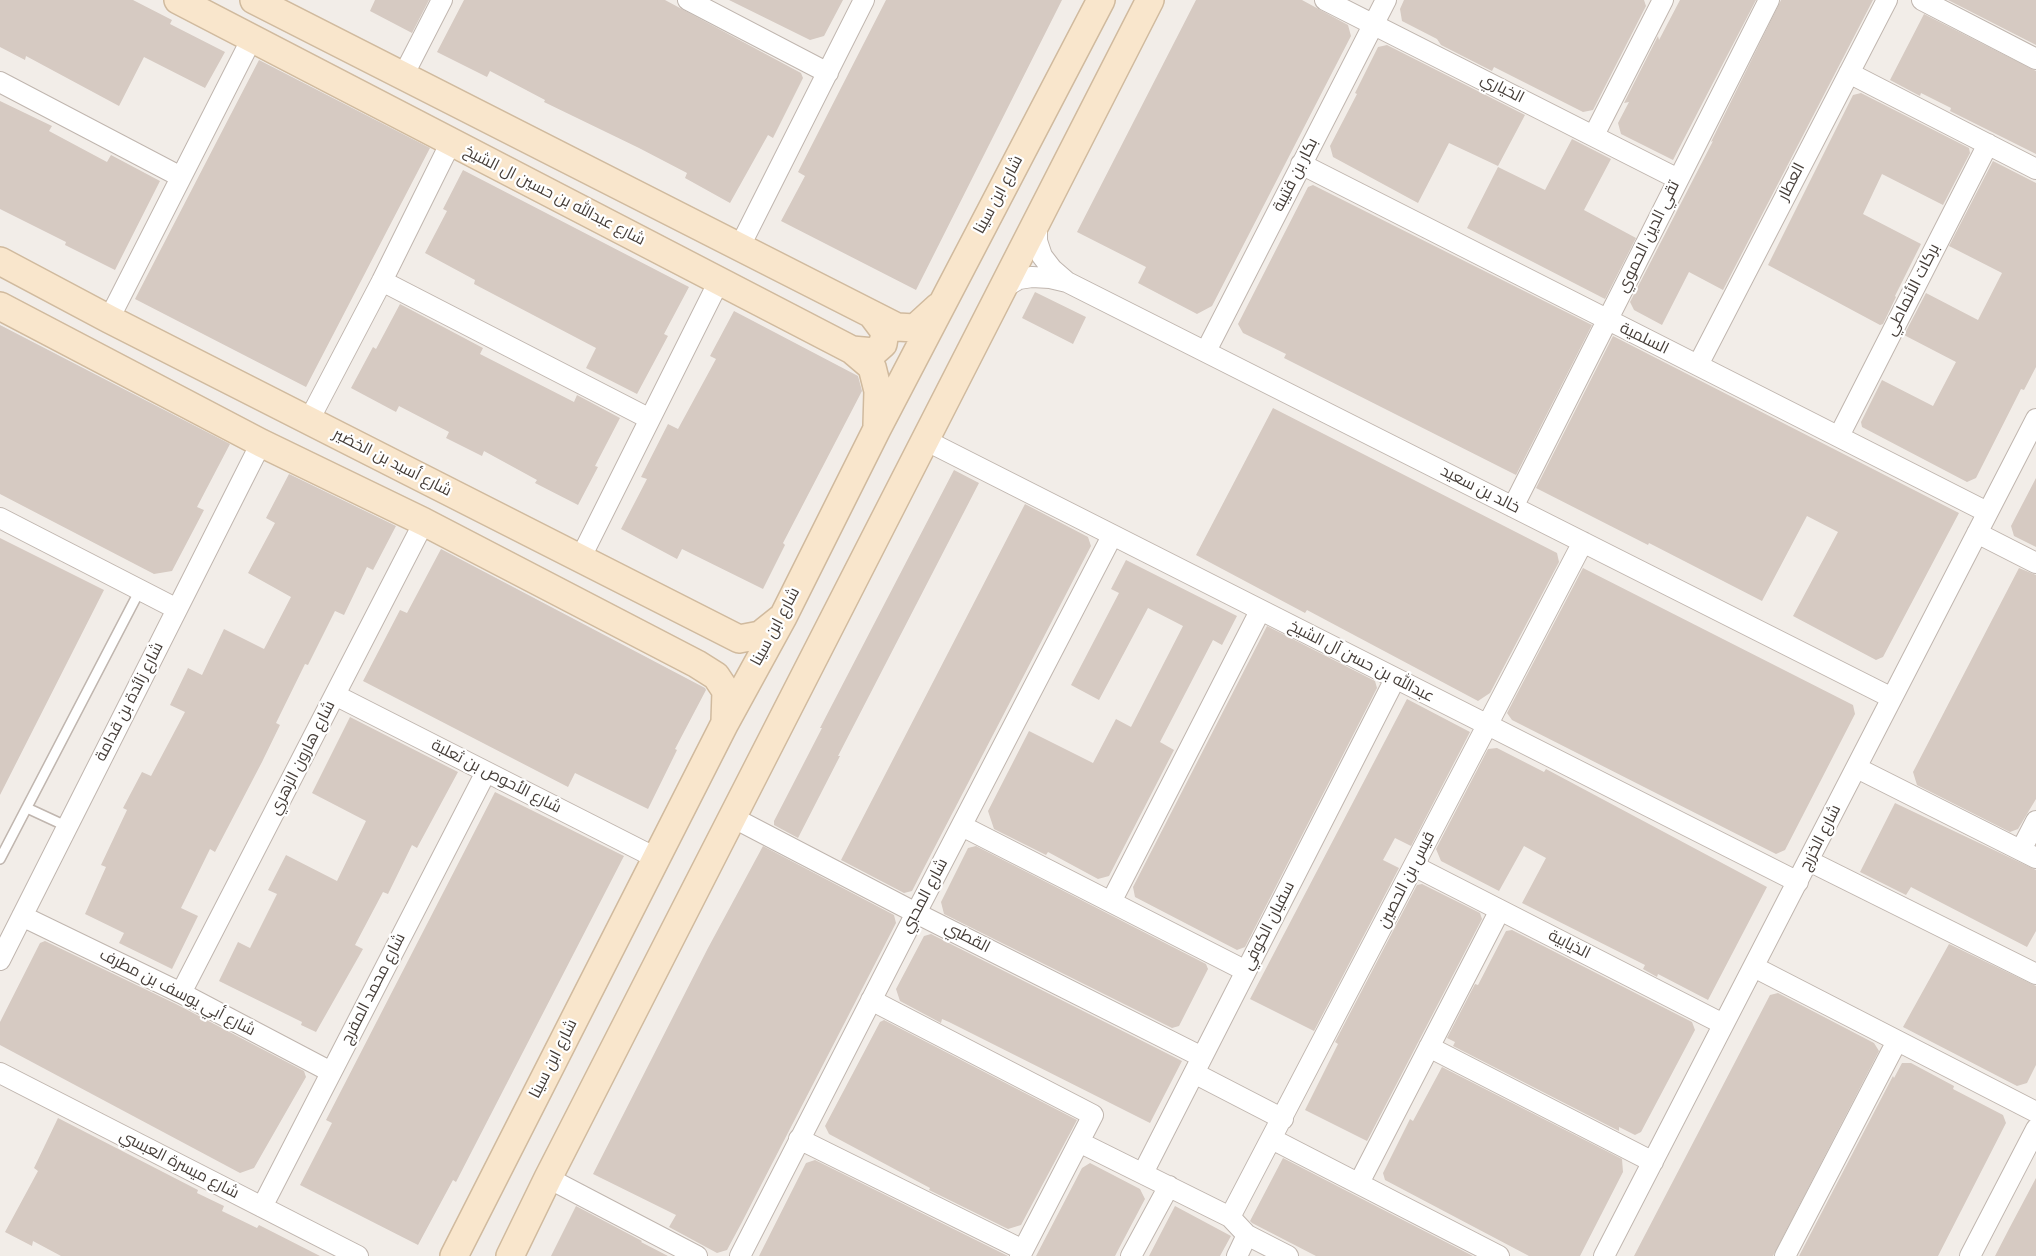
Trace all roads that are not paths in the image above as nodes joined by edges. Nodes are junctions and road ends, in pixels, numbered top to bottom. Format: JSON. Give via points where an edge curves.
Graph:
{"nodes":[{"id":1,"x":178,"y":0,"type":"edge"},
{"id":2,"x":254,"y":0,"type":"edge"},
{"id":3,"x":442,"y":0,"type":"edge"},
{"id":4,"x":688,"y":0,"type":"edge"},
{"id":5,"x":864,"y":0,"type":"edge"},
{"id":6,"x":1101,"y":0,"type":"edge"},
{"id":7,"x":1150,"y":0,"type":"edge"},
{"id":8,"x":1325,"y":0,"type":"edge"},
{"id":9,"x":1386,"y":0,"type":"edge"},
{"id":10,"x":1663,"y":0,"type":"edge"},
{"id":11,"x":1769,"y":0,"type":"edge"},
{"id":12,"x":1887,"y":0,"type":"edge"},
{"id":13,"x":1922,"y":0,"type":"edge"},
{"id":14,"x":1373,"y":24,"type":"junction"},
{"id":15,"x":252,"y":38,"type":"junction"},
{"id":16,"x":2036,"y":59,"type":"edge"},
{"id":17,"x":828,"y":73,"type":"junction"},
{"id":18,"x":1849,"y":74,"type":"junction"},
{"id":19,"x":403,"y":76,"type":"junction"},
{"id":20,"x":0,"y":82,"type":"edge"},
{"id":21,"x":1594,"y":135,"type":"junction"},
{"id":22,"x":451,"y":142,"type":"junction"},
{"id":23,"x":1988,"y":144,"type":"junction"},
{"id":24,"x":1301,"y":164,"type":"junction"},
{"id":25,"x":2036,"y":169,"type":"edge"},
{"id":26,"x":181,"y":177,"type":"junction"},
{"id":27,"x":1678,"y":179,"type":"junction"},
{"id":28,"x":1037,"y":220,"type":"junction"},
{"id":29,"x":739,"y":248,"type":"junction"},
{"id":30,"x":0,"y":261,"type":"edge"},
{"id":31,"x":382,"y":281,"type":"junction"},
{"id":32,"x":719,"y":281,"type":"junction"},
{"id":33,"x":1067,"y":282,"type":"junction"},
{"id":34,"x":1003,"y":288,"type":"junction"},
{"id":35,"x":943,"y":302,"type":"junction"},
{"id":36,"x":0,"y":306,"type":"edge"},
{"id":37,"x":873,"y":316,"type":"junction"},
{"id":38,"x":109,"y":319,"type":"junction"},
{"id":39,"x":1608,"y":321,"type":"junction"},
{"id":40,"x":852,"y":350,"type":"junction"},
{"id":41,"x":1206,"y":351,"type":"junction"},
{"id":42,"x":1698,"y":365,"type":"junction"},
{"id":43,"x":650,"y":419,"type":"junction"},
{"id":44,"x":309,"y":420,"type":"junction"},
{"id":45,"x":2034,"y":426,"type":"edge"},
{"id":46,"x":877,"y":429,"type":"junction"},
{"id":47,"x":1839,"y":436,"type":"junction"},
{"id":48,"x":925,"y":440,"type":"junction"},
{"id":49,"x":261,"y":443,"type":"junction"},
{"id":50,"x":1514,"y":507,"type":"junction"},
{"id":51,"x":1987,"y":512,"type":"junction"},
{"id":52,"x":0,"y":518,"type":"edge"},
{"id":53,"x":424,"y":522,"type":"junction"},
{"id":54,"x":1977,"y":533,"type":"junction"},
{"id":55,"x":1112,"y":536,"type":"junction"},
{"id":56,"x":1583,"y":542,"type":"junction"},
{"id":57,"x":580,"y":559,"type":"junction"},
{"id":58,"x":2036,"y":563,"type":"edge"},
{"id":59,"x":140,"y":590,"type":"junction"},
{"id":60,"x":177,"y":609,"type":"junction"},
{"id":61,"x":1260,"y":611,"type":"junction"},
{"id":62,"x":783,"y":617,"type":"junction"},
{"id":63,"x":716,"y":628,"type":"junction"},
{"id":64,"x":697,"y":664,"type":"junction"},
{"id":65,"x":1395,"y":679,"type":"junction"},
{"id":66,"x":335,"y":695,"type":"junction"},
{"id":67,"x":1892,"y":698,"type":"junction"},
{"id":68,"x":725,"y":723,"type":"junction"},
{"id":69,"x":1487,"y":726,"type":"junction"},
{"id":70,"x":1857,"y":768,"type":"junction"},
{"id":71,"x":486,"y":772,"type":"junction"},
{"id":72,"x":27,"y":807,"type":"junction"},
{"id":73,"x":732,"y":817,"type":"junction"},
{"id":74,"x":2036,"y":821,"type":"edge"},
{"id":75,"x":68,"y":826,"type":"junction"},
{"id":76,"x":962,"y":826,"type":"junction"},
{"id":77,"x":2028,"y":854,"type":"edge"},
{"id":78,"x":656,"y":858,"type":"junction"},
{"id":79,"x":0,"y":859,"type":"edge"},
{"id":80,"x":1809,"y":861,"type":"junction"},
{"id":81,"x":1414,"y":866,"type":"junction"},
{"id":82,"x":1798,"y":882,"type":"junction"},
{"id":83,"x":1111,"y":902,"type":"junction"},
{"id":84,"x":1500,"y":910,"type":"junction"},
{"id":85,"x":916,"y":913,"type":"junction"},
{"id":86,"x":22,"y":916,"type":"junction"},
{"id":87,"x":0,"y":960,"type":"edge"},
{"id":88,"x":1754,"y":966,"type":"junction"},
{"id":89,"x":1246,"y":971,"type":"junction"},
{"id":90,"x":2036,"y":974,"type":"edge"},
{"id":91,"x":182,"y":993,"type":"junction"},
{"id":92,"x":871,"y":1000,"type":"junction"},
{"id":93,"x":1723,"y":1023,"type":"junction"},
{"id":94,"x":1897,"y":1041,"type":"junction"},
{"id":95,"x":1429,"y":1047,"type":"junction"},
{"id":96,"x":1198,"y":1065,"type":"junction"},
{"id":97,"x":331,"y":1072,"type":"junction"},
{"id":98,"x":0,"y":1073,"type":"edge"},
{"id":99,"x":2036,"y":1112,"type":"edge"},
{"id":100,"x":1283,"y":1119,"type":"junction"},
{"id":101,"x":2036,"y":1129,"type":"edge"},
{"id":102,"x":799,"y":1139,"type":"junction"},
{"id":103,"x":1272,"y":1139,"type":"junction"},
{"id":104,"x":1079,"y":1142,"type":"junction"},
{"id":105,"x":1653,"y":1162,"type":"junction"},
{"id":106,"x":1143,"y":1173,"type":"junction"},
{"id":107,"x":548,"y":1178,"type":"junction"},
{"id":108,"x":1359,"y":1183,"type":"junction"},
{"id":109,"x":1168,"y":1186,"type":"junction"},
{"id":110,"x":262,"y":1207,"type":"junction"},
{"id":111,"x":1230,"y":1217,"type":"junction"},
{"id":112,"x":1248,"y":1235,"type":"junction"},
{"id":113,"x":1021,"y":1253,"type":"edge"},
{"id":114,"x":358,"y":1256,"type":"edge"},
{"id":115,"x":454,"y":1256,"type":"edge"},
{"id":116,"x":510,"y":1256,"type":"edge"},
{"id":117,"x":697,"y":1256,"type":"edge"},
{"id":118,"x":740,"y":1256,"type":"edge"},
{"id":119,"x":1131,"y":1256,"type":"edge"},
{"id":120,"x":1237,"y":1256,"type":"edge"},
{"id":121,"x":1288,"y":1256,"type":"edge"},
{"id":122,"x":1499,"y":1256,"type":"edge"},
{"id":123,"x":1605,"y":1256,"type":"edge"},
{"id":124,"x":1785,"y":1256,"type":"edge"},
{"id":125,"x":1970,"y":1256,"type":"edge"}],
"edges":[{"from":1,"to":15,"type":"street","name":"شارع عبدالله بن حسين ال الشيخ"},
{"from":2,"to":19,"type":"street"},
{"from":3,"to":19,"type":"street"},
{"from":4,"to":17,"type":"street"},
{"from":5,"to":17,"type":"street"},
{"from":6,"to":35,"type":"street","name":"شارع ابن سينا"},
{"from":7,"to":28,"type":"street"},
{"from":8,"to":14,"type":"street","name":"الخياري"},
{"from":9,"to":14,"type":"street","name":"بكار بن قتيبة"},
{"from":10,"to":21,"type":"street"},
{"from":11,"to":27,"type":"street","name":"تقي الدين الحموي"},
{"from":12,"to":18,"type":"street","name":"العطار"},
{"from":13,"to":16,"type":"street"},
{"from":14,"to":21,"type":"street","name":"الخياري"},
{"from":14,"to":24,"type":"street","name":"بكار بن قتيبة"},
{"from":15,"to":22,"type":"street","name":"شارع عبدالله بن حسين ال الشيخ"},
{"from":15,"to":26,"type":"street"},
{"from":17,"to":29,"type":"street"},
{"from":18,"to":23,"type":"street"},
{"from":18,"to":42,"type":"street","name":"العطار"},
{"from":19,"to":29,"type":"street"},
{"from":20,"to":26,"type":"street"},
{"from":21,"to":27,"type":"street","name":"الخياري"},
{"from":22,"to":31,"type":"street"},
{"from":22,"to":32,"type":"street","name":"شارع عبدالله بن حسين ال الشيخ"},
{"from":23,"to":25,"type":"street"},
{"from":23,"to":47,"type":"street","name":"بركات الأنماطي"},
{"from":24,"to":39,"type":"street","name":"السلمية"},
{"from":24,"to":41,"type":"street","name":"بكار بن قتيبة"},
{"from":26,"to":38,"type":"street"},
{"from":27,"to":39,"type":"street","name":"تقي الدين الحموي"},
{"from":28,"to":33,"type":"street","name":"خالد بن سعيد","via":[[1042,256]]},
{"from":28,"to":34,"type":"street"},
{"from":29,"to":37,"type":"street"},
{"from":30,"to":38,"type":"street","name":"شارع أسيد بن الخضير"},
{"from":31,"to":43,"type":"street"},
{"from":31,"to":44,"type":"street"},
{"from":32,"to":40,"type":"street","name":"شارع عبدالله بن حسين ال الشيخ"},
{"from":32,"to":43,"type":"street"},
{"from":33,"to":34,"type":"street","name":"خالد بن سعيد","via":[[1032,277]]},
{"from":33,"to":41,"type":"street","name":"خالد بن سعيد"},
{"from":34,"to":48,"type":"street"},
{"from":35,"to":37,"type":"street","via":[[915,328],[897,327]]},
{"from":35,"to":46,"type":"street","name":"شارع ابن سينا"},
{"from":36,"to":49,"type":"street"},
{"from":37,"to":40,"type":"street","via":[[885,332],[883,344],[874,352]]},
{"from":38,"to":44,"type":"street","name":"شارع أسيد بن الخضير"},
{"from":39,"to":42,"type":"street","name":"السلمية"},
{"from":39,"to":50,"type":"street","name":"تقي الدين الحموي"},
{"from":40,"to":46,"type":"street","name":"شارع عبدالله بن حسين ال الشيخ","via":[[872,367],[878,391]]},
{"from":41,"to":50,"type":"street","name":"خالد بن سعيد"},
{"from":42,"to":47,"type":"street","name":"السلمية"},
{"from":43,"to":57,"type":"street"},
{"from":44,"to":57,"type":"street","name":"شارع أسيد بن الخضير"},
{"from":45,"to":51,"type":"street","name":"شارع الخزرج"},
{"from":46,"to":62,"type":"street","name":"شارع ابن سينا"},
{"from":47,"to":51,"type":"street","name":"السلمية"},
{"from":48,"to":55,"type":"street","name":"عبدالله بن حسن آل الشيخ"},
{"from":48,"to":73,"type":"street"},
{"from":49,"to":53,"type":"street"},
{"from":49,"to":60,"type":"street","name":"شارع زائدة بن قدامة"},
{"from":50,"to":56,"type":"street","name":"خالد بن سعيد"},
{"from":51,"to":54,"type":"street","name":"شارع الخزرج"},
{"from":52,"to":59,"type":"street"},
{"from":53,"to":64,"type":"street"},
{"from":53,"to":66,"type":"street","name":"شارع هارون الزهري"},
{"from":54,"to":58,"type":"street"},
{"from":54,"to":67,"type":"street","name":"شارع الخزرج"},
{"from":55,"to":61,"type":"street","name":"عبدالله بن حسن آل الشيخ"},
{"from":55,"to":76,"type":"street","name":"شارع المحبي"},
{"from":56,"to":67,"type":"street","name":"خالد بن سعيد"},
{"from":56,"to":69,"type":"street","name":"قيس بن الحصين"},
{"from":57,"to":63,"type":"street","name":"شارع أسيد بن الخضير"},
{"from":59,"to":60,"type":"street"},
{"from":59,"to":72,"type":"lane"},
{"from":60,"to":75,"type":"street","name":"شارع زائدة بن قدامة"},
{"from":61,"to":65,"type":"street","name":"عبدالله بن حسن آل الشيخ"},
{"from":61,"to":83,"type":"street"},
{"from":62,"to":63,"type":"street","name":"شارع أسيد بن الخضير","via":[[760,635],[739,639]]},
{"from":62,"to":68,"type":"street","name":"شارع ابن سينا"},
{"from":63,"to":64,"type":"street","via":[[728,643],[730,657],[719,666]]},
{"from":64,"to":68,"type":"street","via":[[716,676],[726,691]]},
{"from":65,"to":69,"type":"street","name":"عبدالله بن حسن آل الشيخ"},
{"from":65,"to":89,"type":"street","name":"سفيان الكوفي"},
{"from":66,"to":71,"type":"street","name":"شارع الأحوص بن ثعلبة"},
{"from":66,"to":91,"type":"street","name":"شارع هارون الزهري"},
{"from":67,"to":70,"type":"street","name":"شارع الخزرج"},
{"from":68,"to":78,"type":"street","name":"شارع ابن سينا"},
{"from":69,"to":81,"type":"street","name":"قيس بن الحصين"},
{"from":69,"to":82,"type":"street","name":"عبدالله بن حسن آل الشيخ"},
{"from":70,"to":77,"type":"street"},
{"from":70,"to":80,"type":"street","name":"شارع الخزرج"},
{"from":71,"to":78,"type":"street","name":"شارع الأحوص بن ثعلبة"},
{"from":71,"to":97,"type":"street","name":"شارع محمد المفرج"},
{"from":72,"to":75,"type":"lane"},
{"from":72,"to":79,"type":"lane"},
{"from":73,"to":85,"type":"street","name":"القطبي"},
{"from":73,"to":107,"type":"street"},
{"from":74,"to":77,"type":"street"},
{"from":75,"to":86,"type":"street","name":"شارع زائدة بن قدامة"},
{"from":76,"to":83,"type":"street"},
{"from":76,"to":85,"type":"street","name":"شارع المحبي"},
{"from":78,"to":115,"type":"street","name":"شارع ابن سينا"},
{"from":80,"to":82,"type":"street","name":"شارع الخزرج"},
{"from":80,"to":90,"type":"street"},
{"from":81,"to":84,"type":"street","name":"الذيابية"},
{"from":81,"to":100,"type":"street","name":"قيس بن الحصين"},
{"from":82,"to":88,"type":"street","name":"شارع الخزرج"},
{"from":83,"to":89,"type":"street"},
{"from":84,"to":93,"type":"street","name":"الذيابية"},
{"from":84,"to":95,"type":"street"},
{"from":85,"to":92,"type":"street","name":"شارع المحبي"},
{"from":85,"to":96,"type":"street","name":"القطبي"},
{"from":86,"to":87,"type":"street","name":"شارع زائدة بن قدامة"},
{"from":86,"to":91,"type":"street","name":"شارع أبي يوسف بن مطرف"},
{"from":88,"to":93,"type":"street","name":"شارع الخزرج"},
{"from":88,"to":94,"type":"street"},
{"from":89,"to":96,"type":"street","name":"سفيان الكوفي"},
{"from":91,"to":97,"type":"street","name":"شارع أبي يوسف بن مطرف"},
{"from":92,"to":102,"type":"street","name":"شارع المحبي"},
{"from":92,"to":104,"type":"street","via":[[1093,1115]]},
{"from":93,"to":105,"type":"street","name":"شارع الخزرج"},
{"from":94,"to":99,"type":"street"},
{"from":94,"to":124,"type":"street"},
{"from":95,"to":105,"type":"street"},
{"from":95,"to":108,"type":"street"},
{"from":96,"to":100,"type":"street","name":"القطبي"},
{"from":96,"to":106,"type":"street","name":"سفيان الكوفي"},
{"from":97,"to":110,"type":"street","name":"شارع محمد المفرج"},
{"from":98,"to":110,"type":"street","name":"شارع ميسرة العبسي"},
{"from":100,"to":103,"type":"street","name":"قيس بن الحصين"},
{"from":101,"to":125,"type":"street"},
{"from":102,"to":113,"type":"street"},
{"from":102,"to":118,"type":"street","name":"شارع المحبي"},
{"from":103,"to":108,"type":"street"},
{"from":103,"to":111,"type":"street","name":"قيس بن الحصين"},
{"from":104,"to":106,"type":"street"},
{"from":104,"to":113,"type":"street"},
{"from":105,"to":123,"type":"street","name":"شارع الخزرج"},
{"from":106,"to":109,"type":"street"},
{"from":107,"to":116,"type":"street"},
{"from":107,"to":117,"type":"street"},
{"from":108,"to":122,"type":"street"},
{"from":109,"to":111,"type":"street"},
{"from":109,"to":119,"type":"street"},
{"from":110,"to":114,"type":"street","name":"شارع ميسرة العبسي"},
{"from":111,"to":112,"type":"street"},
{"from":112,"to":120,"type":"street"},
{"from":112,"to":121,"type":"street"}]}
